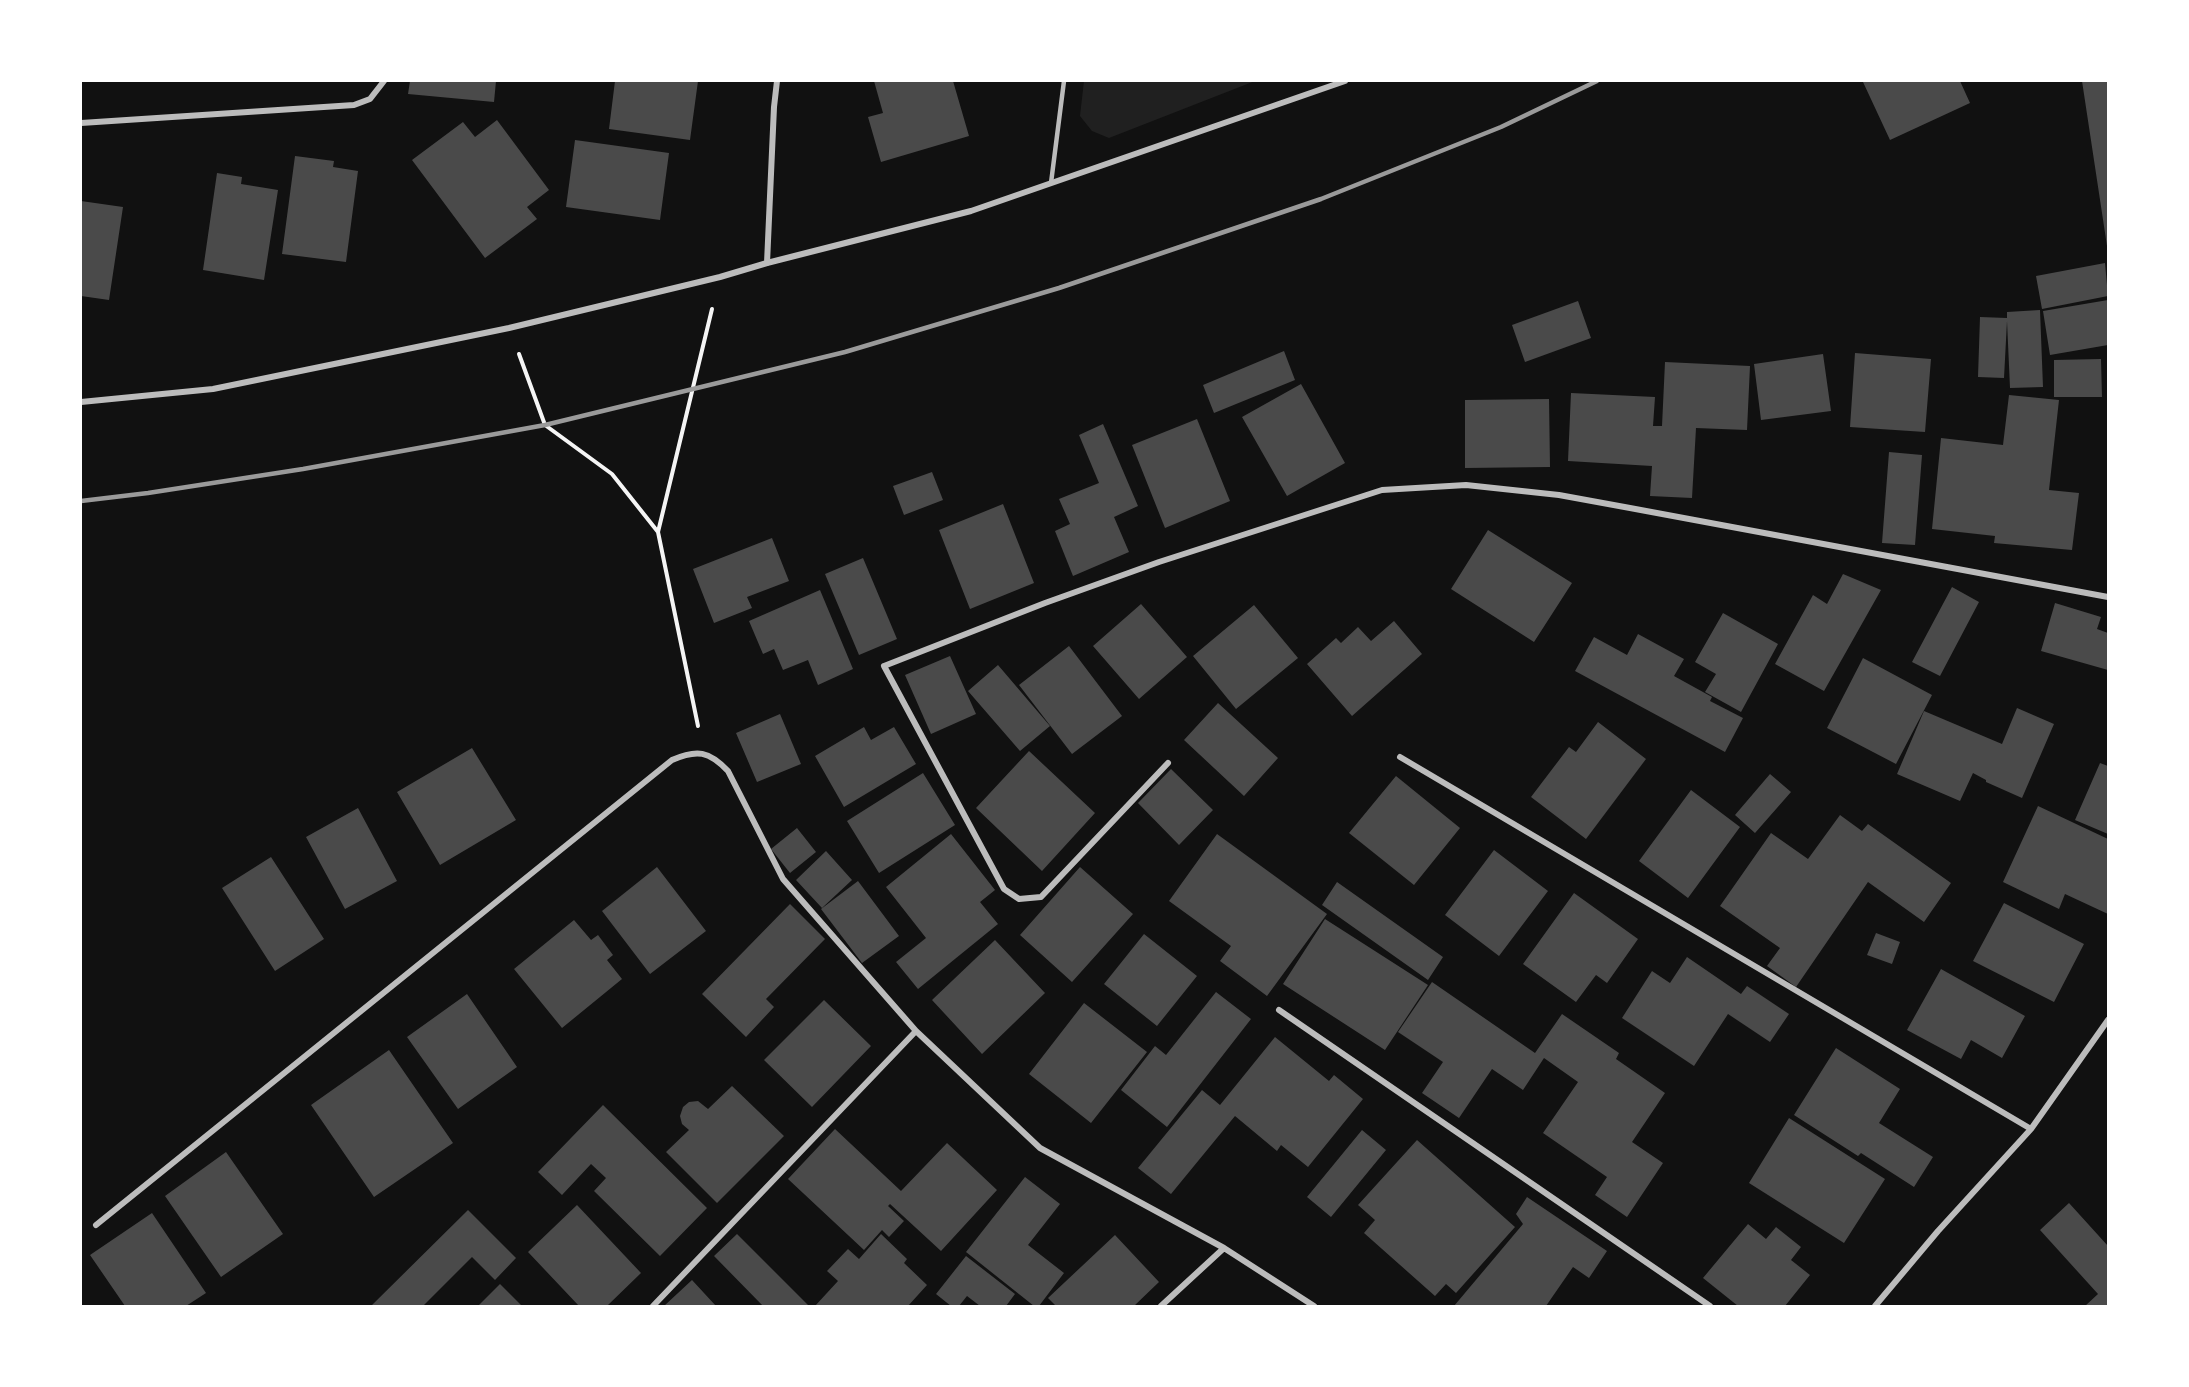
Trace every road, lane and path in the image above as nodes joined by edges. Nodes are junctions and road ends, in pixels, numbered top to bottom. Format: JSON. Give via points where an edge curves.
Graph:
{"nodes":[{"id":1,"x":384,"y":81,"type":"edge"},
{"id":2,"x":777,"y":81,"type":"edge"},
{"id":3,"x":1064,"y":81,"type":"edge"},
{"id":4,"x":1345,"y":81,"type":"edge"},
{"id":5,"x":81,"y":123,"type":"edge"},
{"id":6,"x":1051,"y":183,"type":"junction"},
{"id":7,"x":767,"y":262,"type":"junction"},
{"id":8,"x":720,"y":277,"type":"junction"},
{"id":9,"x":509,"y":328,"type":"junction"},
{"id":10,"x":81,"y":402,"type":"edge"},
{"id":11,"x":658,"y":532,"type":"junction"},
{"id":12,"x":2108,"y":597,"type":"edge"},
{"id":13,"x":704,"y":753,"type":"junction"},
{"id":14,"x":1400,"y":757,"type":"dead end"},
{"id":15,"x":1168,"y":763,"type":"dead end"},
{"id":16,"x":1279,"y":1010,"type":"dead end"},
{"id":17,"x":2108,"y":1020,"type":"edge"},
{"id":18,"x":916,"y":1031,"type":"junction"},
{"id":19,"x":2031,"y":1129,"type":"junction"},
{"id":20,"x":96,"y":1225,"type":"dead end"},
{"id":21,"x":1224,"y":1248,"type":"junction"},
{"id":22,"x":652,"y":1306,"type":"edge"},
{"id":23,"x":1161,"y":1306,"type":"edge"},
{"id":24,"x":1314,"y":1306,"type":"edge"},
{"id":25,"x":1710,"y":1306,"type":"edge"},
{"id":26,"x":1875,"y":1306,"type":"edge"}],
"edges":[{"from":1,"to":5,"type":"street","via":[[370,99],[354,105]]},
{"from":2,"to":7,"type":"street"},
{"from":3,"to":6,"type":"lane"},
{"from":4,"to":6,"type":"street"},
{"from":6,"to":7,"type":"street","via":[[971,211]]},
{"from":7,"to":8,"type":"street"},
{"from":8,"to":9,"type":"street"},
{"from":8,"to":11,"type":"path"},
{"from":9,"to":10,"type":"street","via":[[213,389]]},
{"from":9,"to":11,"type":"path","via":[[545,425],[612,474]]},
{"from":11,"to":13,"type":"path"},
{"from":12,"to":15,"type":"street","via":[[1559,495],[1466,485],[1383,490],[1159,562],[884,666],[1004,889],[1019,899],[1041,897]]},
{"from":13,"to":18,"type":"street","via":[[728,771],[783,879]]},
{"from":13,"to":20,"type":"street","via":[[687,753],[672,760]]},
{"from":14,"to":19,"type":"street"},
{"from":16,"to":25,"type":"street"},
{"from":17,"to":19,"type":"street"},
{"from":18,"to":21,"type":"street","via":[[1040,1148]]},
{"from":18,"to":22,"type":"street"},
{"from":19,"to":26,"type":"street"},
{"from":21,"to":23,"type":"street"},
{"from":21,"to":24,"type":"street"}]}
